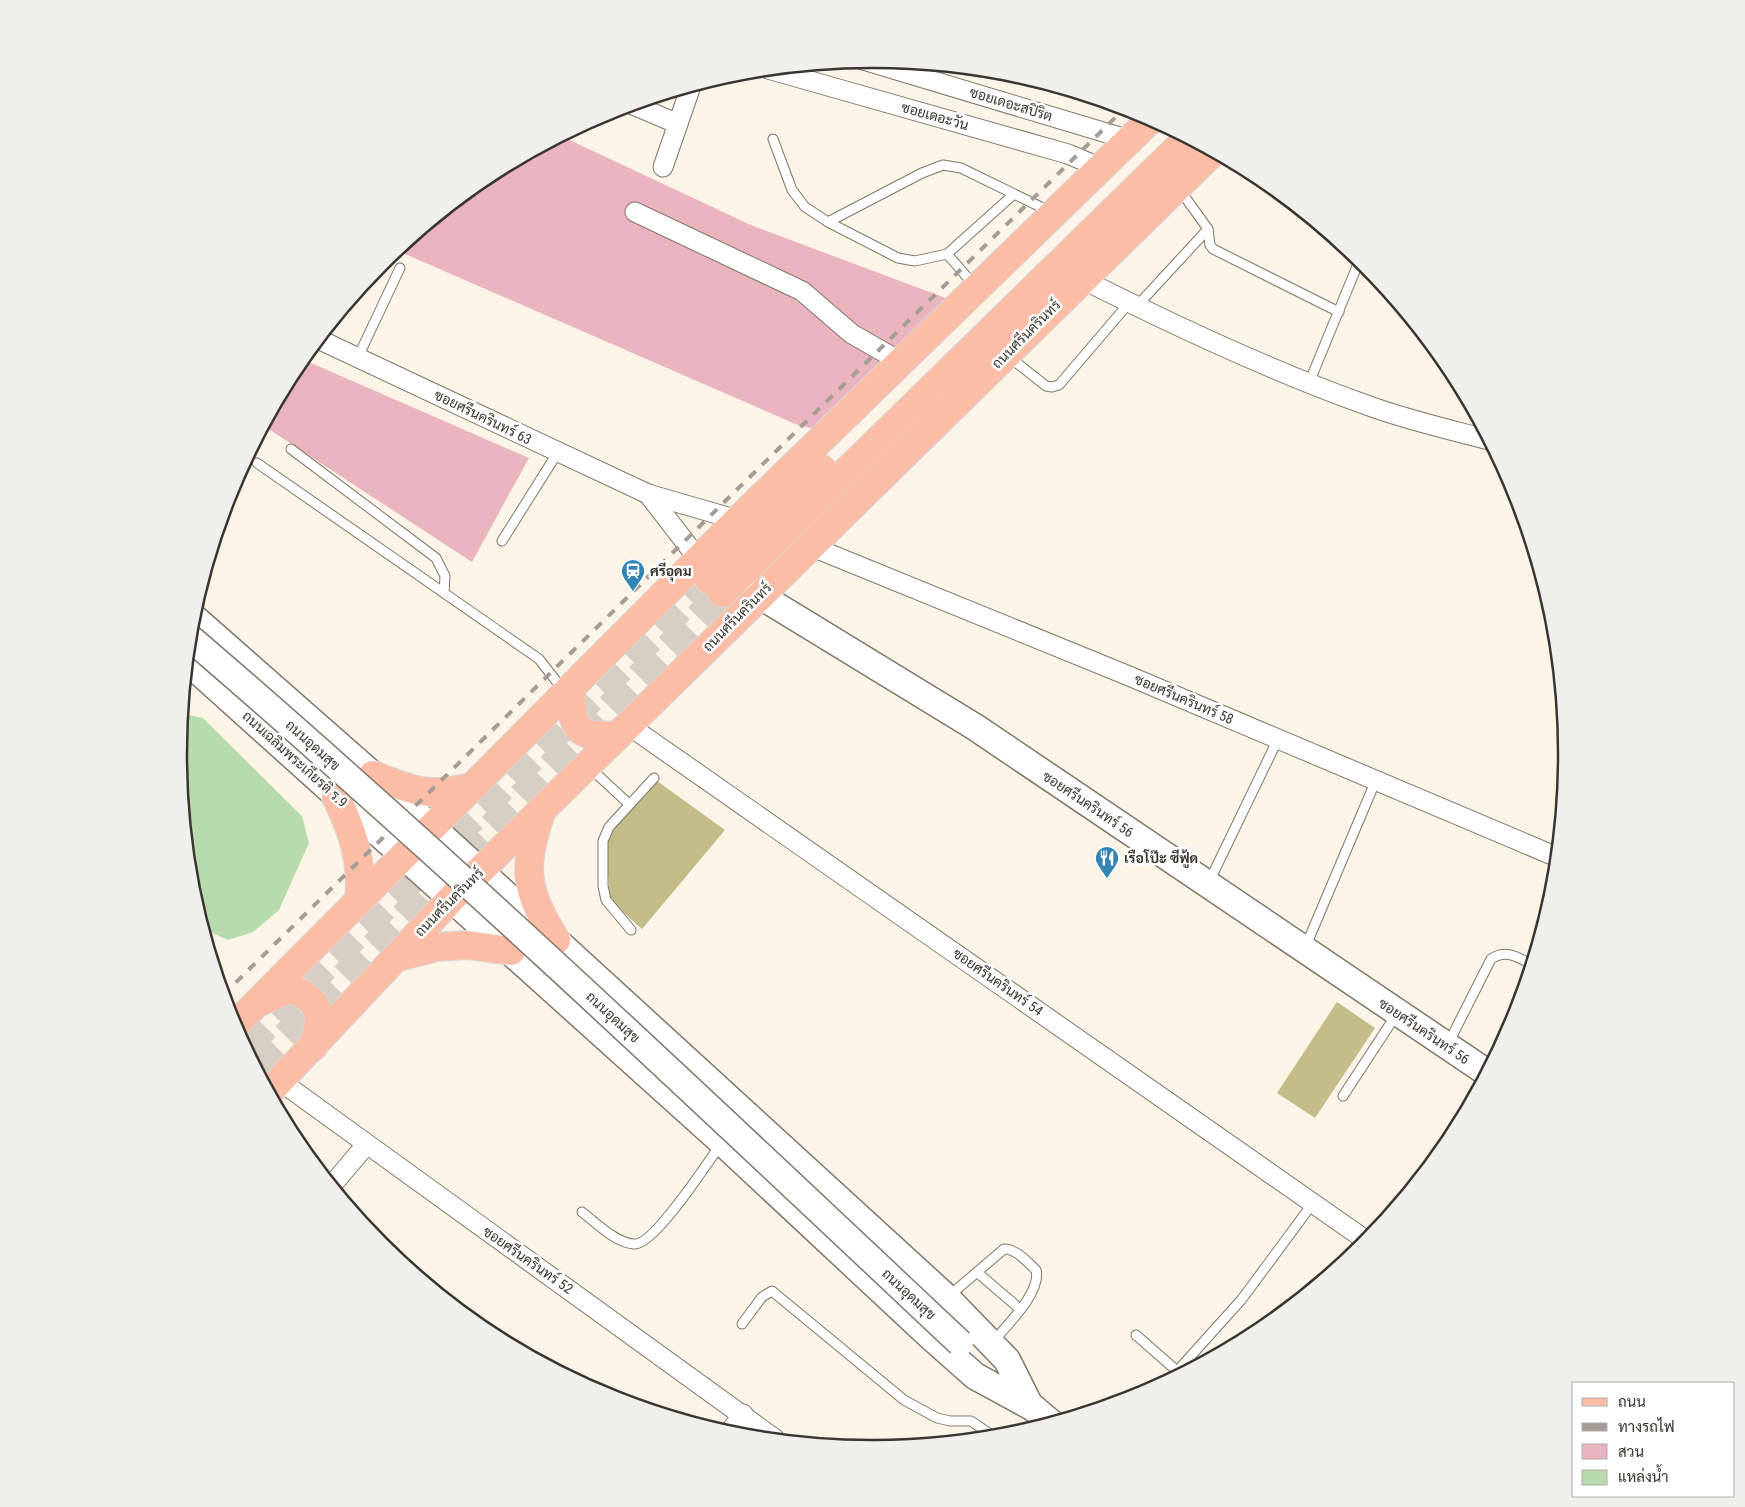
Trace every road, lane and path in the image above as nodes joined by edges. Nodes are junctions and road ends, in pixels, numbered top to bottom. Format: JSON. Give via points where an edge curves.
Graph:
{"nodes":[{"id":1,"x":891,"y":68,"type":"edge"},
{"id":2,"x":782,"y":73,"type":"edge"},
{"id":3,"x":687,"y":93,"type":"edge"},
{"id":4,"x":641,"y":108,"type":"edge"},
{"id":5,"x":678,"y":124,"type":"junction"},
{"id":6,"x":1146,"y":125,"type":"edge"},
{"id":7,"x":1166,"y":134,"type":"edge"},
{"id":8,"x":773,"y":139,"type":"dead end"},
{"id":9,"x":1130,"y":140,"type":"junction"},
{"id":10,"x":1184,"y":142,"type":"edge"},
{"id":11,"x":1209,"y":156,"type":"edge"},
{"id":12,"x":663,"y":167,"type":"dead end"},
{"id":13,"x":1101,"y":168,"type":"junction"},
{"id":14,"x":1178,"y":187,"type":"junction"},
{"id":15,"x":1014,"y":194,"type":"junction"},
{"id":16,"x":635,"y":212,"type":"dead end"},
{"id":17,"x":1053,"y":214,"type":"junction"},
{"id":18,"x":828,"y":222,"type":"junction"},
{"id":19,"x":1208,"y":229,"type":"junction"},
{"id":20,"x":947,"y":254,"type":"junction"},
{"id":21,"x":1357,"y":267,"type":"edge"},
{"id":22,"x":400,"y":268,"type":"dead end"},
{"id":23,"x":1082,"y":279,"type":"junction"},
{"id":24,"x":977,"y":288,"type":"junction"},
{"id":25,"x":1133,"y":304,"type":"junction"},
{"id":26,"x":1339,"y":312,"type":"junction"},
{"id":27,"x":324,"y":342,"type":"edge"},
{"id":28,"x":1006,"y":354,"type":"junction"},
{"id":29,"x":358,"y":357,"type":"junction"},
{"id":30,"x":901,"y":362,"type":"junction"},
{"id":31,"x":1308,"y":383,"type":"junction"},
{"id":32,"x":1481,"y":438,"type":"edge"},
{"id":33,"x":291,"y":449,"type":"dead end"},
{"id":34,"x":558,"y":452,"type":"junction"},
{"id":35,"x":257,"y":463,"type":"dead end"},
{"id":36,"x":648,"y":494,"type":"junction"},
{"id":37,"x":738,"y":520,"type":"junction"},
{"id":38,"x":502,"y":541,"type":"dead end"},
{"id":39,"x":810,"y":546,"type":"junction"},
{"id":40,"x":710,"y":578,"type":"junction"},
{"id":41,"x":444,"y":593,"type":"junction"},
{"id":42,"x":759,"y":595,"type":"junction"},
{"id":43,"x":200,"y":623,"type":"edge"},
{"id":44,"x":196,"y":642,"type":"edge"},
{"id":45,"x":192,"y":665,"type":"edge"},
{"id":46,"x":568,"y":690,"type":"junction"},
{"id":47,"x":308,"y":718,"type":"junction"},
{"id":48,"x":623,"y":730,"type":"junction"},
{"id":49,"x":1278,"y":739,"type":"junction"},
{"id":50,"x":283,"y":748,"type":"junction"},
{"id":51,"x":588,"y":765,"type":"junction"},
{"id":52,"x":373,"y":775,"type":"junction"},
{"id":53,"x":654,"y":778,"type":"dead end"},
{"id":54,"x":1376,"y":780,"type":"junction"},
{"id":55,"x":473,"y":787,"type":"junction"},
{"id":56,"x":336,"y":797,"type":"junction"},
{"id":57,"x":629,"y":804,"type":"junction"},
{"id":58,"x":541,"y":812,"type":"junction"},
{"id":59,"x":433,"y":828,"type":"junction"},
{"id":60,"x":1551,"y":854,"type":"edge"},
{"id":61,"x":404,"y":857,"type":"junction"},
{"id":62,"x":480,"y":871,"type":"junction"},
{"id":63,"x":1208,"y":885,"type":"junction"},
{"id":64,"x":452,"y":898,"type":"junction"},
{"id":65,"x":359,"y":901,"type":"junction"},
{"id":66,"x":631,"y":930,"type":"dead end"},
{"id":67,"x":556,"y":940,"type":"junction"},
{"id":68,"x":1304,"y":950,"type":"junction"},
{"id":69,"x":511,"y":952,"type":"junction"},
{"id":70,"x":396,"y":958,"type":"junction"},
{"id":71,"x":1526,"y":962,"type":"edge"},
{"id":72,"x":258,"y":1002,"type":"junction"},
{"id":73,"x":1397,"y":1013,"type":"junction"},
{"id":74,"x":241,"y":1019,"type":"edge"},
{"id":75,"x":672,"y":1046,"type":"junction"},
{"id":76,"x":1447,"y":1046,"type":"junction"},
{"id":77,"x":313,"y":1047,"type":"junction"},
{"id":78,"x":1482,"y":1069,"type":"edge"},
{"id":79,"x":646,"y":1073,"type":"junction"},
{"id":80,"x":275,"y":1086,"type":"edge"},
{"id":81,"x":1343,"y":1096,"type":"dead end"},
{"id":82,"x":722,"y":1142,"type":"junction"},
{"id":83,"x":366,"y":1145,"type":"junction"},
{"id":84,"x":336,"y":1180,"type":"edge"},
{"id":85,"x":1313,"y":1202,"type":"junction"},
{"id":86,"x":582,"y":1212,"type":"dead end"},
{"id":87,"x":1360,"y":1236,"type":"edge"},
{"id":88,"x":978,"y":1273,"type":"junction"},
{"id":89,"x":947,"y":1298,"type":"junction"},
{"id":90,"x":1020,"y":1309,"type":"junction"},
{"id":91,"x":742,"y":1324,"type":"dead end"},
{"id":92,"x":1136,"y":1335,"type":"dead end"},
{"id":93,"x":992,"y":1343,"type":"junction"},
{"id":94,"x":1181,"y":1366,"type":"edge"},
{"id":95,"x":1171,"y":1371,"type":"edge"},
{"id":96,"x":1030,"y":1406,"type":"junction"},
{"id":97,"x":743,"y":1414,"type":"junction"},
{"id":98,"x":1044,"y":1417,"type":"edge"},
{"id":99,"x":735,"y":1425,"type":"edge"},
{"id":100,"x":984,"y":1430,"type":"edge"},
{"id":101,"x":764,"y":1431,"type":"edge"}],
"edges":[{"from":1,"to":9,"type":"street","name":"ซอยเดอะสปิริต"},
{"from":2,"to":13,"type":"street","name":"ซอยเดอะวัน","via":[[1068,154]]},
{"from":3,"to":5,"type":"street"},
{"from":4,"to":5,"type":"street"},
{"from":5,"to":12,"type":"street"},
{"from":6,"to":9,"type":"main road","name":"ถนนศรีนครินทร์"},
{"from":7,"to":40,"type":"main road","name":"ถนนศรีนครินทร์"},
{"from":8,"to":18,"type":"lane","via":[[792,190],[805,207]]},
{"from":9,"to":13,"type":"main road","name":"ถนนศรีนครินทร์"},
{"from":10,"to":40,"type":"main road","name":"ถนนศรีนครินทร์"},
{"from":11,"to":14,"type":"main road","name":"ถนนศรีนครินทร์"},
{"from":13,"to":17,"type":"main road","name":"ถนนศรีนครินทร์"},
{"from":14,"to":19,"type":"lane"},
{"from":14,"to":23,"type":"main road","name":"ถนนศรีนครินทร์"},
{"from":15,"to":17,"type":"lane"},
{"from":15,"to":18,"type":"lane","via":[[961,168],[943,165]]},
{"from":15,"to":20,"type":"lane"},
{"from":16,"to":30,"type":"street","via":[[802,292],[852,334]]},
{"from":17,"to":24,"type":"main road","name":"ถนนศรีนครินทร์"},
{"from":18,"to":20,"type":"lane","via":[[898,258],[915,261]]},
{"from":19,"to":25,"type":"lane"},
{"from":19,"to":26,"type":"lane","via":[[1213,249]]},
{"from":20,"to":24,"type":"lane"},
{"from":21,"to":26,"type":"lane"},
{"from":22,"to":29,"type":"lane"},
{"from":23,"to":25,"type":"street"},
{"from":23,"to":28,"type":"main road","name":"ถนนศรีนครินทร์"},
{"from":24,"to":30,"type":"main road","name":"ถนนศรีนครินทร์"},
{"from":25,"to":28,"type":"lane","via":[[1059,385],[1046,386]]},
{"from":25,"to":31,"type":"street"},
{"from":26,"to":31,"type":"lane"},
{"from":27,"to":29,"type":"street","name":"ซอยศรีนครินทร์ 63"},
{"from":28,"to":39,"type":"main road","name":"ถนนศรีนครินทร์"},
{"from":29,"to":34,"type":"street","name":"ซอยศรีนครินทร์ 63"},
{"from":30,"to":37,"type":"main road","name":"ถนนศรีนครินทร์"},
{"from":31,"to":32,"type":"street","via":[[1377,409]]},
{"from":33,"to":41,"type":"lane","via":[[436,558],[445,576]]},
{"from":34,"to":36,"type":"street","name":"ซอยศรีนครินทร์ 63"},
{"from":34,"to":38,"type":"lane"},
{"from":35,"to":41,"type":"lane"},
{"from":36,"to":37,"type":"street","name":"ซอยศรีนครินทร์ 63"},
{"from":36,"to":40,"type":"street","name":"ซอยศรีนครินทร์ 63"},
{"from":37,"to":40,"type":"main road","name":"ถนนศรีนครินทร์"},
{"from":39,"to":42,"type":"main road","name":"ถนนศรีนครินทร์"},
{"from":39,"to":49,"type":"street","name":"ซอยศรีนครินทร์ 58"},
{"from":40,"to":46,"type":"main road","name":"ถนนศรีนครินทร์","via":[[602,657]]},
{"from":41,"to":46,"type":"lane","via":[[539,659]]},
{"from":42,"to":48,"type":"main road","name":"ถนนศรีนครินทร์"},
{"from":42,"to":63,"type":"main road","name":"ซอยศรีนครินทร์ 56","via":[[975,727]]},
{"from":43,"to":47,"type":"main road"},
{"from":44,"to":96,"type":"main road","name":"ถนนอุดมสุข","bridge":true,"via":[[571,977]]},
{"from":45,"to":50,"type":"main road","name":"ถนนเฉลิมพระเกียรติ ร.9"},
{"from":46,"to":48,"type":"main road","via":[[572,716],[580,730],[600,737]]},
{"from":46,"to":55,"type":"main road","name":"ถนนศรีนครินทร์"},
{"from":47,"to":50,"type":"main road","via":[[319,735],[316,751],[306,756]]},
{"from":47,"to":52,"type":"main road"},
{"from":48,"to":51,"type":"main road","name":"ถนนศรีนครินทร์"},
{"from":48,"to":85,"type":"street","name":"ซอยศรีนครินทร์ 54"},
{"from":49,"to":54,"type":"street","name":"ซอยศรีนครินทร์ 58"},
{"from":49,"to":63,"type":"lane"},
{"from":50,"to":56,"type":"main road","name":"ถนนเฉลิมพระเกียรติ ร.9"},
{"from":51,"to":57,"type":"lane"},
{"from":51,"to":58,"type":"main road","name":"ถนนศรีนครินทร์"},
{"from":52,"to":55,"type":"main road","via":[[416,792],[442,793]]},
{"from":52,"to":59,"type":"main road"},
{"from":53,"to":57,"type":"lane"},
{"from":54,"to":60,"type":"street","name":"ซอยศรีนครินทร์ 58"},
{"from":54,"to":68,"type":"lane"},
{"from":55,"to":59,"type":"main road","name":"ถนนศรีนครินทร์"},
{"from":56,"to":61,"type":"main road","name":"ถนนเฉลิมพระเกียรติ ร.9"},
{"from":56,"to":65,"type":"main road","via":[[352,832],[361,883]]},
{"from":57,"to":66,"type":"lane","via":[[609,827],[603,841],[603,886],[606,900]]},
{"from":58,"to":62,"type":"main road","name":"ถนนศรีนครินทร์"},
{"from":58,"to":67,"type":"main road","via":[[531,844],[528,875],[542,917]]},
{"from":59,"to":61,"type":"main road","name":"ถนนศรีนครินทร์"},
{"from":59,"to":62,"type":"main road","name":"ถนนอุดมสุข"},
{"from":61,"to":64,"type":"main road","name":"ถนนอุดมสุข"},
{"from":61,"to":65,"type":"main road","name":"ถนนศรีนครินทร์"},
{"from":62,"to":64,"type":"main road","name":"ถนนศรีนครินทร์"},
{"from":62,"to":67,"type":"main road","name":"ถนนอุดมสุข"},
{"from":63,"to":68,"type":"main road","name":"ซอยศรีนครินทร์ 56"},
{"from":64,"to":69,"type":"main road","name":"ถนนอุดมสุข"},
{"from":64,"to":70,"type":"main road","name":"ถนนศรีนครินทร์"},
{"from":65,"to":72,"type":"main road","name":"ถนนศรีนครินทร์"},
{"from":67,"to":75,"type":"main road","name":"ถนนอุดมสุข"},
{"from":68,"to":73,"type":"main road","name":"ซอยศรีนครินทร์ 56"},
{"from":69,"to":70,"type":"main road","via":[[452,946]]},
{"from":69,"to":79,"type":"main road","name":"ถนนอุดมสุข"},
{"from":70,"to":77,"type":"main road","name":"ถนนศรีนครินทร์"},
{"from":71,"to":76,"type":"lane","via":[[1508,953],[1491,958]]},
{"from":72,"to":74,"type":"main road","name":"ถนนศรีนครินทร์"},
{"from":72,"to":77,"type":"main road","via":[[289,990],[302,992],[314,1003],[320,1018]]},
{"from":73,"to":76,"type":"main road","name":"ซอยศรีนครินทร์ 56"},
{"from":73,"to":81,"type":"lane"},
{"from":75,"to":79,"type":"main road","via":[[656,1041],[646,1045],[641,1052]]},
{"from":75,"to":89,"type":"main road","name":"ถนนอุดมสุข"},
{"from":76,"to":78,"type":"main road","name":"ซอยศรีนครินทร์ 56"},
{"from":77,"to":80,"type":"main road","name":"ถนนศรีนครินทร์"},
{"from":79,"to":82,"type":"main road","name":"ถนนอุดมสุข"},
{"from":80,"to":83,"type":"street","name":"ซอยศรีนครินทร์ 52"},
{"from":82,"to":86,"type":"lane","via":[[658,1230],[644,1242],[622,1241]]},
{"from":82,"to":96,"type":"main road","name":"ถนนอุดมสุข","via":[[975,1376]]},
{"from":83,"to":84,"type":"street"},
{"from":83,"to":97,"type":"street","name":"ซอยศรีนครินทร์ 52"},
{"from":85,"to":87,"type":"street","name":"ซอยศรีนครินทร์ 54"},
{"from":85,"to":94,"type":"lane","via":[[1242,1299]]},
{"from":88,"to":89,"type":"lane"},
{"from":88,"to":90,"type":"lane"},
{"from":88,"to":90,"type":"lane","via":[[998,1252],[1010,1249],[1020,1255],[1036,1270],[1037,1277],[1036,1285]]},
{"from":89,"to":93,"type":"main road","name":"ถนนอุดมสุข"},
{"from":90,"to":93,"type":"lane"},
{"from":91,"to":100,"type":"lane","via":[[762,1297],[772,1291],[904,1400],[937,1418],[950,1422],[971,1421]]},
{"from":92,"to":95,"type":"lane"},
{"from":93,"to":96,"type":"main road","name":"ถนนอุดมสุข","via":[[1006,1360]]},
{"from":96,"to":98,"type":"main road","name":"ถนนอุดมสุข"},
{"from":97,"to":99,"type":"street"},
{"from":97,"to":101,"type":"street","name":"ซอยศรีนครินทร์ 52"}]}
